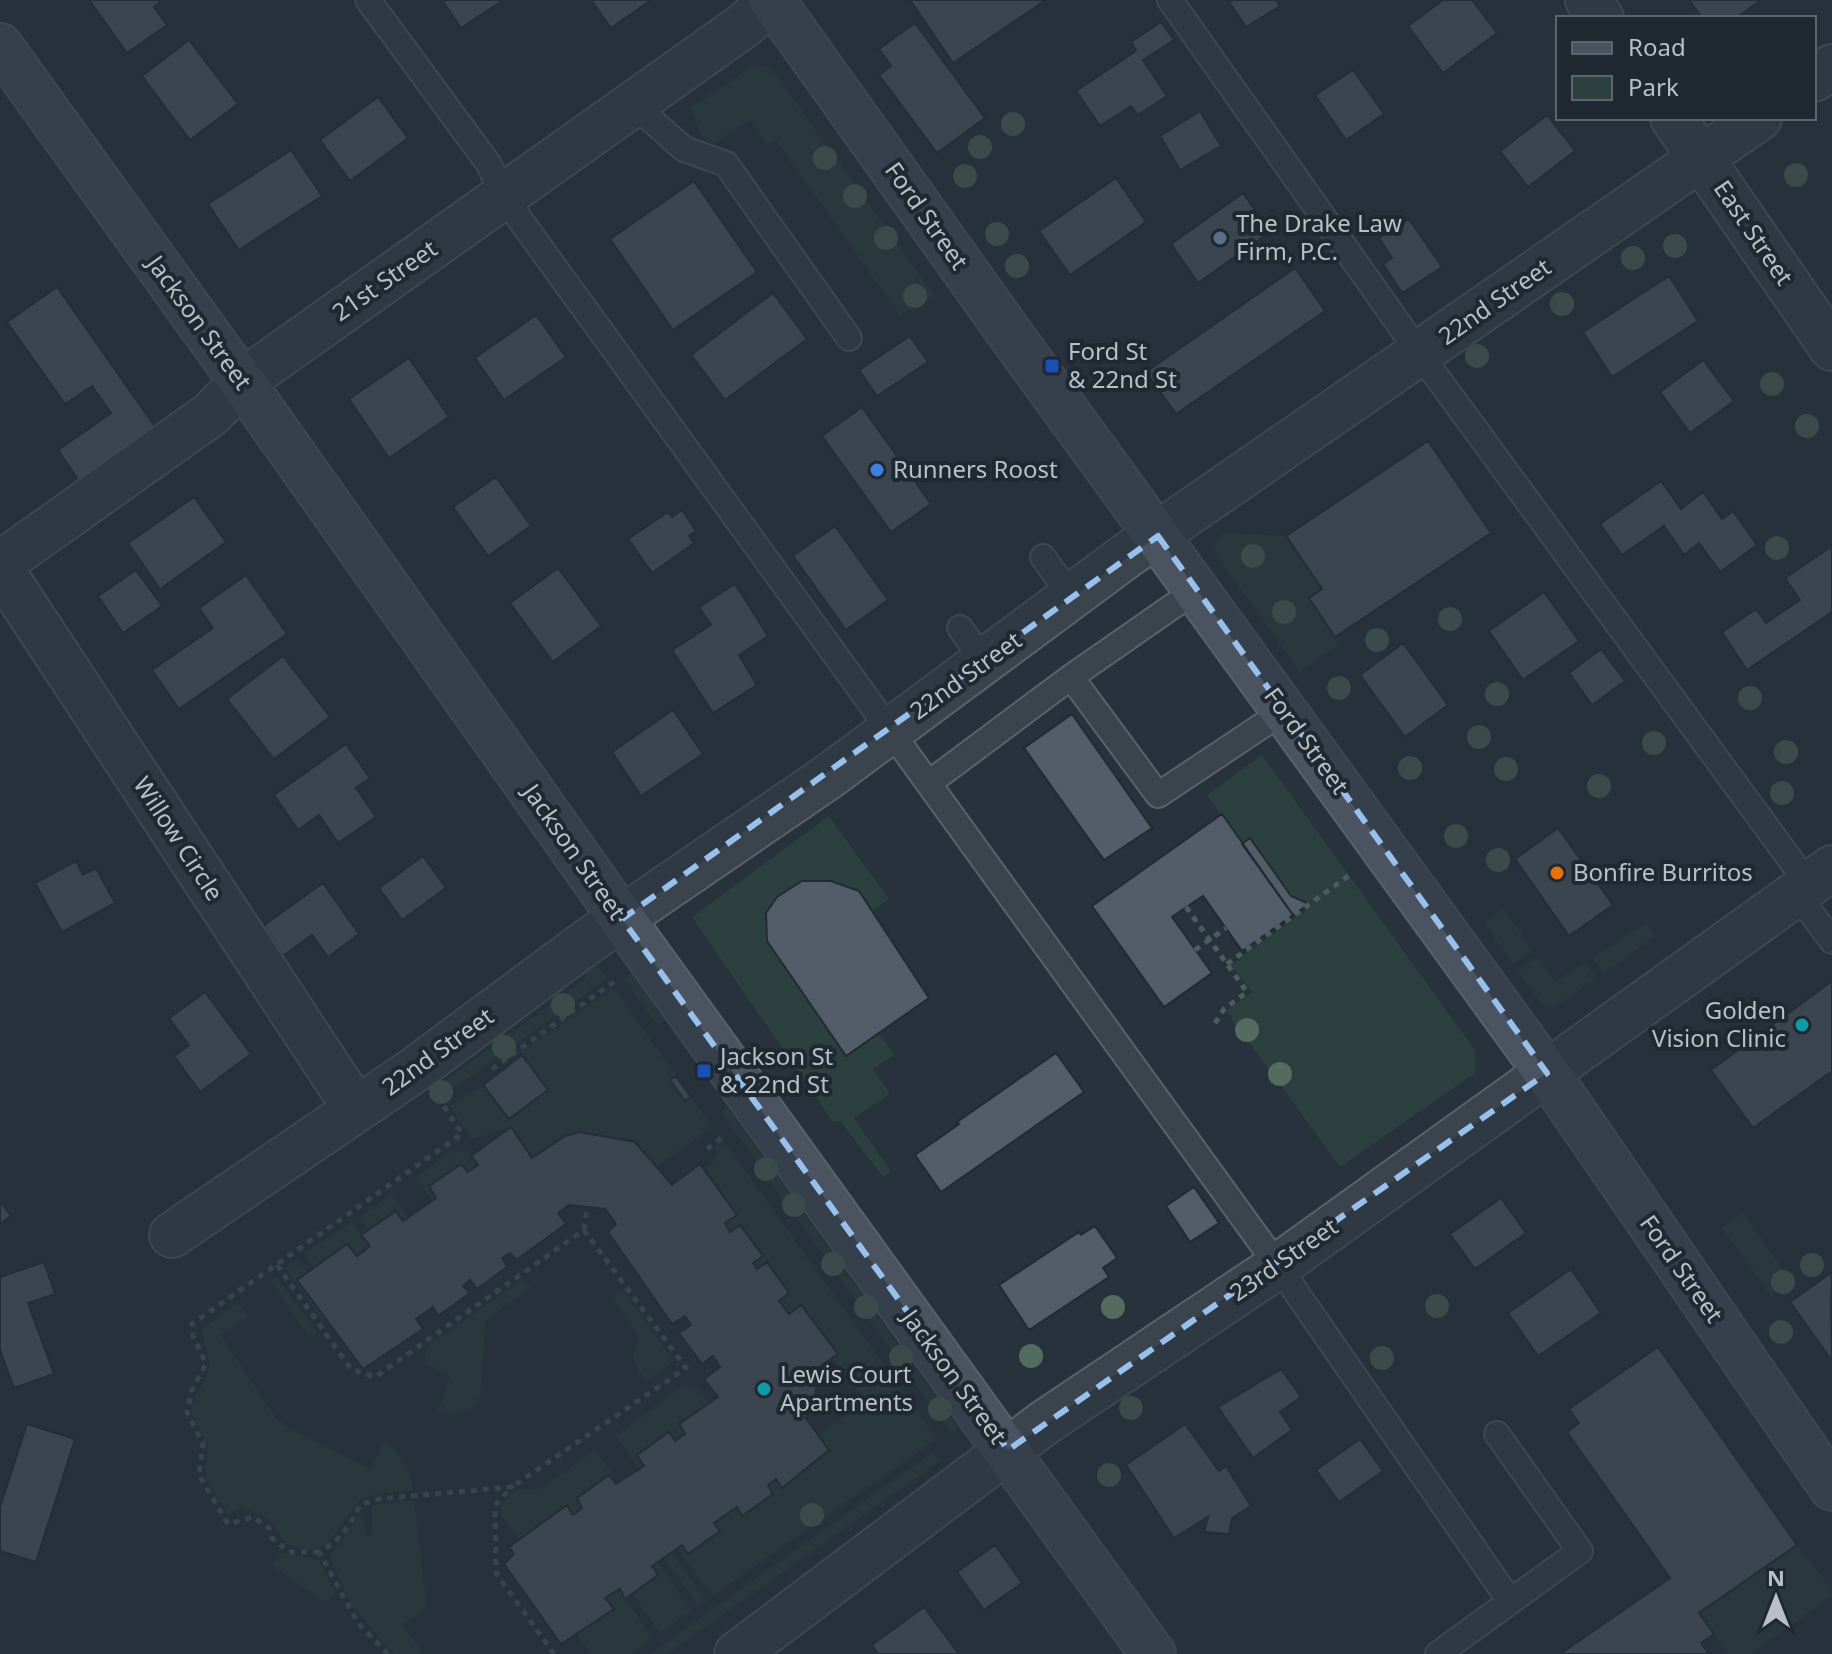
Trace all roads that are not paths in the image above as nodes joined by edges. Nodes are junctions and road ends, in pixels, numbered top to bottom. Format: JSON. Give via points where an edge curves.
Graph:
{"nodes":[{"id":1,"x":368,"y":0,"type":"edge"},
{"id":2,"x":772,"y":0,"type":"edge"},
{"id":3,"x":1170,"y":0,"type":"edge"},
{"id":4,"x":0,"y":46,"type":"edge"},
{"id":5,"x":632,"y":103,"type":"junction"},
{"id":6,"x":1674,"y":120,"type":"edge"},
{"id":7,"x":1756,"y":120,"type":"edge"},
{"id":8,"x":1702,"y":158,"type":"junction"},
{"id":9,"x":505,"y":196,"type":"junction"},
{"id":10,"x":849,"y":338,"type":"dead end"},
{"id":11,"x":1832,"y":348,"type":"edge"},
{"id":12,"x":1420,"y":354,"type":"junction"},
{"id":13,"x":242,"y":382,"type":"junction"},
{"id":14,"x":1158,"y":536,"type":"junction"},
{"id":15,"x":1043,"y":557,"type":"dead end"},
{"id":16,"x":0,"y":566,"type":"edge"},
{"id":17,"x":1196,"y":590,"type":"junction"},
{"id":18,"x":1072,"y":598,"type":"junction"},
{"id":19,"x":1071,"y":677,"type":"junction"},
{"id":20,"x":1284,"y":711,"type":"junction"},
{"id":21,"x":891,"y":730,"type":"junction"},
{"id":22,"x":929,"y":783,"type":"junction"},
{"id":23,"x":1813,"y":882,"type":"edge"},
{"id":24,"x":622,"y":919,"type":"junction"},
{"id":25,"x":1832,"y":941,"type":"edge"},
{"id":26,"x":1547,"y":1073,"type":"junction"},
{"id":27,"x":356,"y":1109,"type":"junction"},
{"id":28,"x":172,"y":1235,"type":"dead end"},
{"id":29,"x":1278,"y":1266,"type":"junction"},
{"id":30,"x":1497,"y":1434,"type":"dead end"},
{"id":31,"x":1008,"y":1450,"type":"junction"},
{"id":32,"x":1832,"y":1488,"type":"edge"},
{"id":33,"x":1510,"y":1601,"type":"junction"},
{"id":34,"x":742,"y":1653,"type":"edge"},
{"id":35,"x":1153,"y":1654,"type":"edge"},
{"id":36,"x":1438,"y":1654,"type":"edge"}],
"edges":[{"from":1,"to":9,"type":"lane","via":[[488,163]]},
{"from":2,"to":5,"type":"street","name":"21st Street"},
{"from":2,"to":14,"type":"main road","name":"Ford Street"},
{"from":3,"to":12,"type":"lane"},
{"from":4,"to":13,"type":"main road","name":"Jackson Street"},
{"from":5,"to":9,"type":"street","name":"21st Street"},
{"from":5,"to":10,"type":"lane","via":[[684,149],[726,164]]},
{"from":6,"to":8,"type":"street","name":"East Street"},
{"from":7,"to":8,"type":"street","name":"22nd Street"},
{"from":8,"to":11,"type":"street","name":"East Street"},
{"from":8,"to":12,"type":"street","name":"22nd Street"},
{"from":9,"to":13,"type":"street","name":"21st Street"},
{"from":9,"to":21,"type":"lane"},
{"from":12,"to":14,"type":"street","name":"22nd Street"},
{"from":12,"to":23,"type":"lane"},
{"from":13,"to":16,"type":"street","name":"21st Street","via":[[211,414]]},
{"from":13,"to":24,"type":"main road","name":"Jackson Street"},
{"from":14,"to":17,"type":"main road","name":"Ford Street"},
{"from":14,"to":18,"type":"street","name":"22nd Street"},
{"from":15,"to":18,"type":"lane"},
{"from":16,"to":27,"type":"street","name":"Willow Circle"},
{"from":17,"to":19,"type":"lane"},
{"from":17,"to":20,"type":"main road","name":"Ford Street"},
{"from":18,"to":21,"type":"street","name":"22nd Street","via":[[972,645]]},
{"from":19,"to":20,"type":"lane","via":[[1158,795]]},
{"from":19,"to":22,"type":"lane"},
{"from":20,"to":26,"type":"main road","name":"Ford Street"},
{"from":21,"to":22,"type":"lane"},
{"from":21,"to":24,"type":"street","name":"22nd Street"},
{"from":22,"to":29,"type":"lane"},
{"from":23,"to":25,"type":"lane"},
{"from":23,"to":26,"type":"street","name":"23rd Street"},
{"from":24,"to":27,"type":"street","name":"22nd Street"},
{"from":24,"to":31,"type":"main road","name":"Jackson Street"},
{"from":26,"to":29,"type":"street","name":"23rd Street"},
{"from":26,"to":32,"type":"main road","name":"Ford Street"},
{"from":27,"to":28,"type":"street","name":"22nd Street"},
{"from":29,"to":31,"type":"street","name":"23rd Street"},
{"from":29,"to":33,"type":"lane"},
{"from":30,"to":33,"type":"lane","via":[[1580,1551]]},
{"from":31,"to":34,"type":"street","name":"23rd Street"},
{"from":31,"to":35,"type":"main road","name":"Jackson Street"},
{"from":33,"to":36,"type":"lane"}]}
